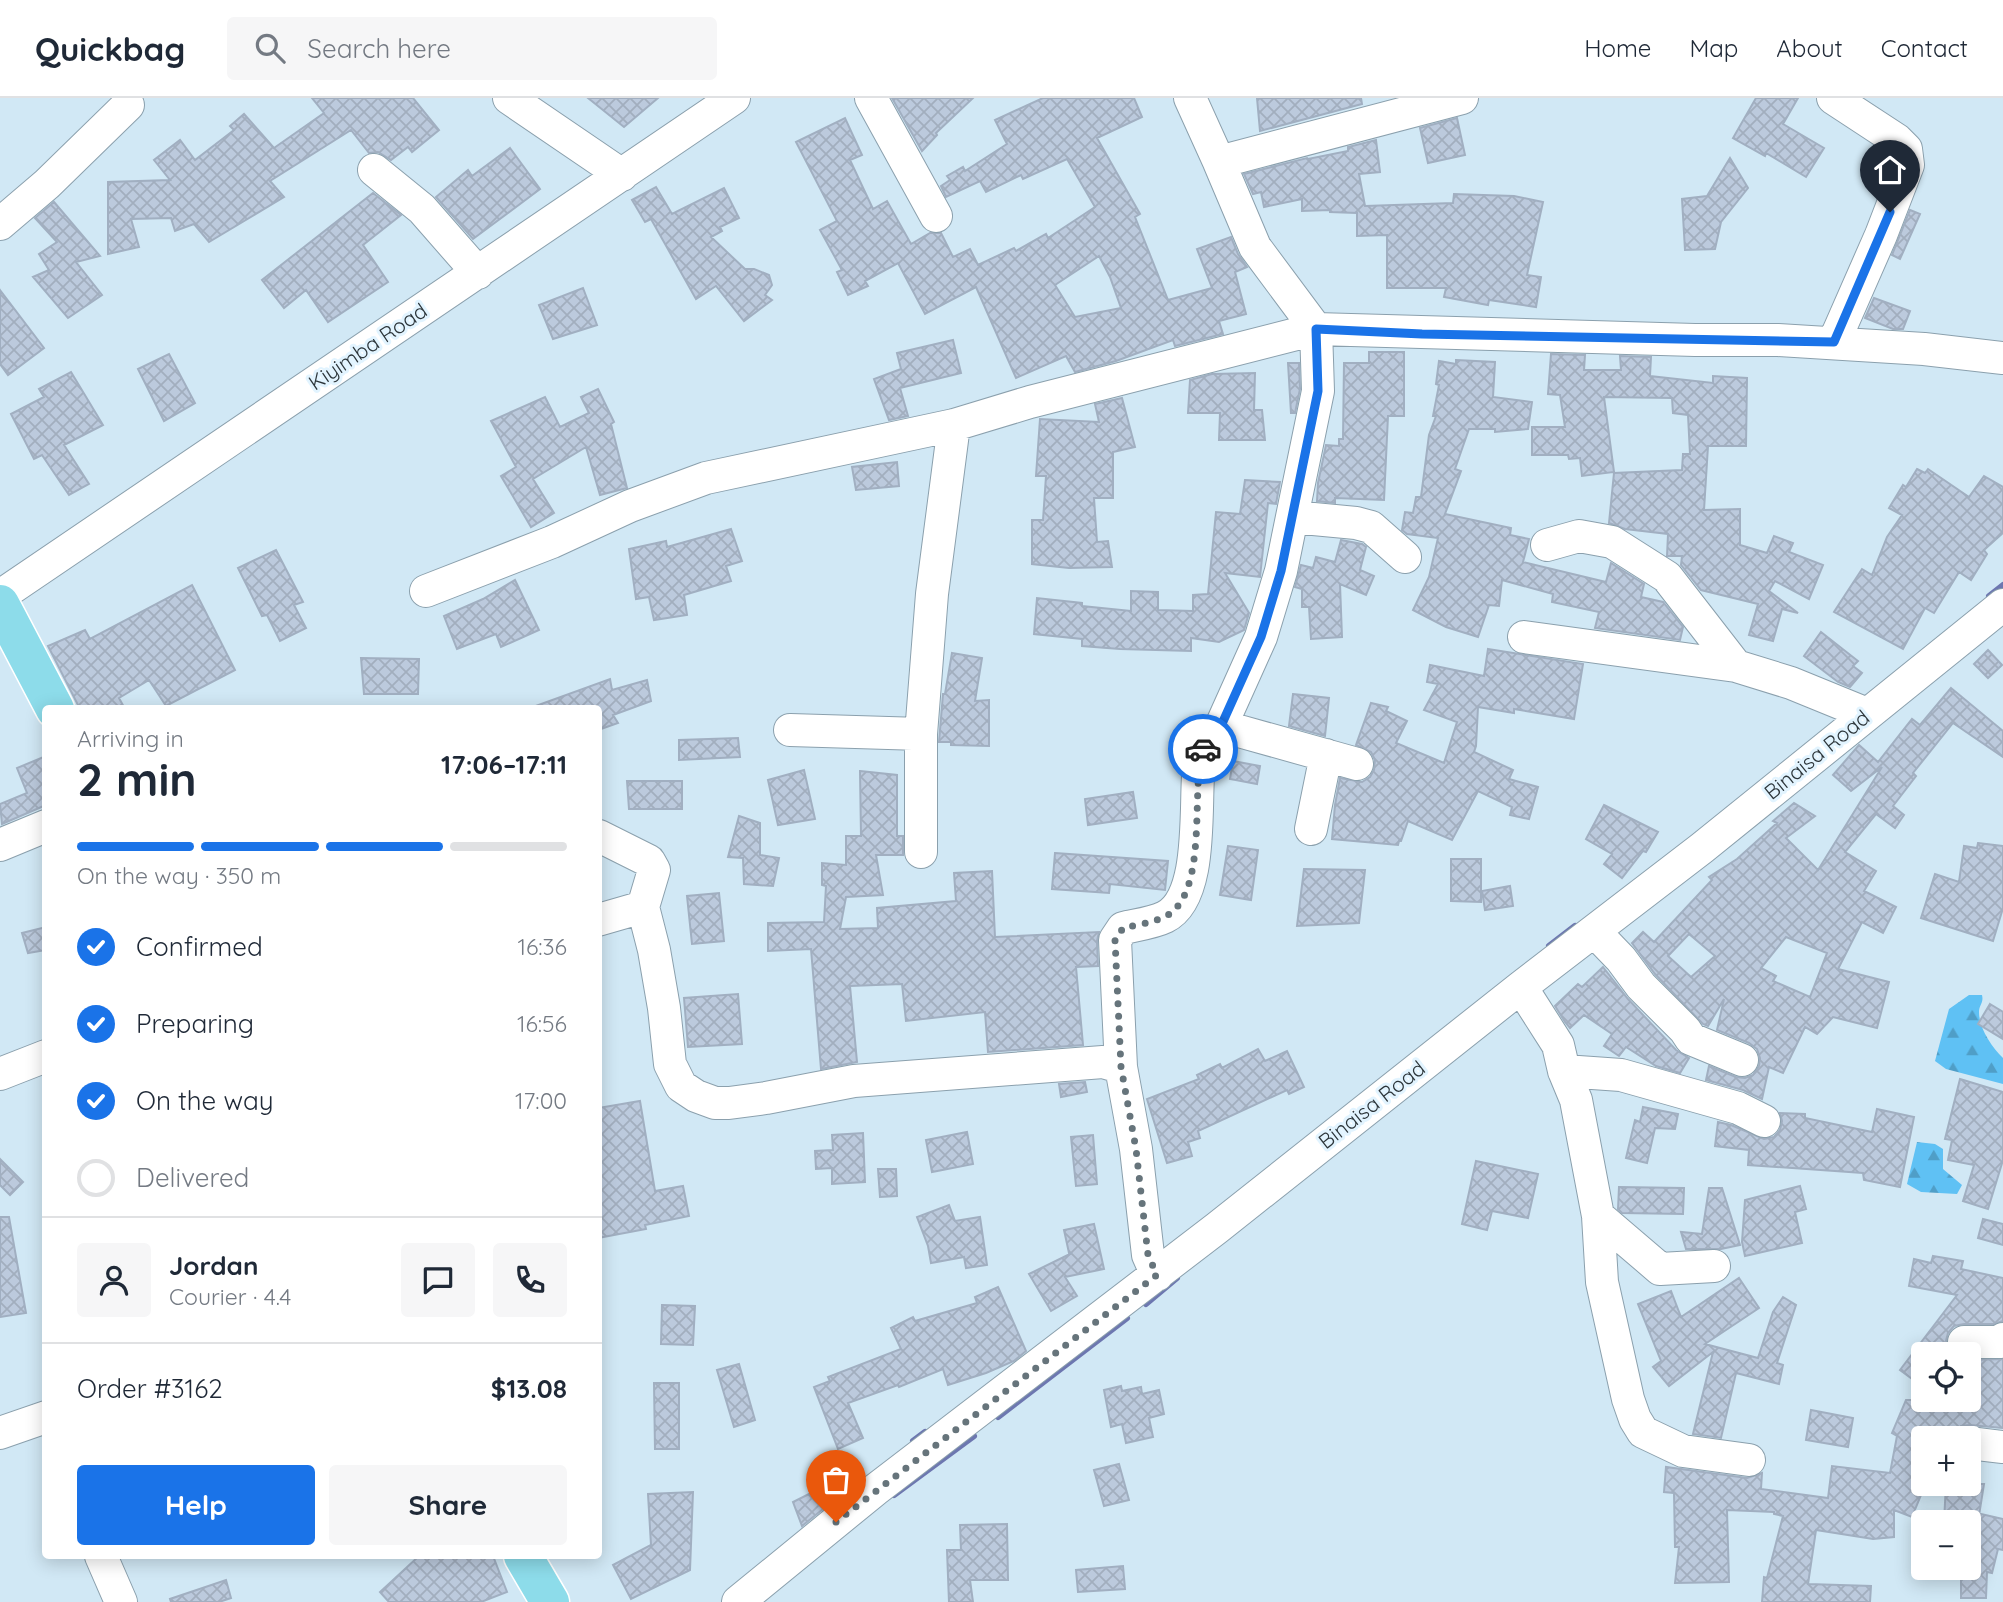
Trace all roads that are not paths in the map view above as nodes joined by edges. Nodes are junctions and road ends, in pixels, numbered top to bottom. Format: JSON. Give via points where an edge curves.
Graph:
{"nodes":[{"id":1,"x":509,"y":98,"type":"edge"},
{"id":2,"x":871,"y":98,"type":"edge"},
{"id":3,"x":1190,"y":98,"type":"edge"},
{"id":4,"x":1462,"y":98,"type":"edge"},
{"id":5,"x":1833,"y":98,"type":"edge"},
{"id":6,"x":726,"y":100,"type":"edge"},
{"id":7,"x":128,"y":106,"type":"dead end"},
{"id":8,"x":1219,"y":162,"type":"junction"},
{"id":9,"x":374,"y":170,"type":"dead end"},
{"id":10,"x":622,"y":175,"type":"junction"},
{"id":11,"x":936,"y":216,"type":"dead end"},
{"id":12,"x":0,"y":224,"type":"edge"},
{"id":13,"x":478,"y":273,"type":"junction"},
{"id":14,"x":1316,"y":329,"type":"junction"},
{"id":15,"x":1834,"y":342,"type":"junction"},
{"id":16,"x":2003,"y":358,"type":"edge"},
{"id":17,"x":954,"y":425,"type":"junction"},
{"id":18,"x":1292,"y":517,"type":"junction"},
{"id":19,"x":1547,"y":545,"type":"dead end"},
{"id":20,"x":1405,"y":557,"type":"dead end"},
{"id":21,"x":426,"y":591,"type":"dead end"},
{"id":22,"x":0,"y":596,"type":"edge"},
{"id":23,"x":0,"y":604,"type":"edge"},
{"id":24,"x":2003,"y":605,"type":"edge"},
{"id":25,"x":1524,"y":637,"type":"dead end"},
{"id":26,"x":1736,"y":666,"type":"junction"},
{"id":27,"x":53,"y":705,"type":"edge"},
{"id":28,"x":1867,"y":714,"type":"junction"},
{"id":29,"x":1221,"y":726,"type":"junction"},
{"id":30,"x":790,"y":730,"type":"dead end"},
{"id":31,"x":921,"y":734,"type":"junction"},
{"id":32,"x":1326,"y":755,"type":"junction"},
{"id":33,"x":1357,"y":764,"type":"dead end"},
{"id":34,"x":42,"y":828,"type":"edge"},
{"id":35,"x":1311,"y":829,"type":"dead end"},
{"id":36,"x":602,"y":837,"type":"edge"},
{"id":37,"x":0,"y":845,"type":"edge"},
{"id":38,"x":921,"y":852,"type":"dead end"},
{"id":39,"x":643,"y":907,"type":"junction"},
{"id":40,"x":602,"y":919,"type":"edge"},
{"id":41,"x":1594,"y":931,"type":"junction"},
{"id":42,"x":1521,"y":987,"type":"junction"},
{"id":43,"x":42,"y":1058,"type":"edge"},
{"id":44,"x":1742,"y":1060,"type":"dead end"},
{"id":45,"x":1121,"y":1067,"type":"junction"},
{"id":46,"x":1564,"y":1071,"type":"junction"},
{"id":47,"x":0,"y":1074,"type":"edge"},
{"id":48,"x":1764,"y":1121,"type":"dead end"},
{"id":49,"x":1598,"y":1216,"type":"junction"},
{"id":50,"x":1714,"y":1266,"type":"dead end"},
{"id":51,"x":1157,"y":1275,"type":"junction"},
{"id":52,"x":2003,"y":1339,"type":"edge"},
{"id":53,"x":1981,"y":1342,"type":"edge"},
{"id":54,"x":42,"y":1419,"type":"edge"},
{"id":55,"x":0,"y":1433,"type":"edge"},
{"id":56,"x":1981,"y":1444,"type":"edge"},
{"id":57,"x":2003,"y":1447,"type":"edge"},
{"id":58,"x":1749,"y":1460,"type":"dead end"},
{"id":59,"x":102,"y":1559,"type":"edge"},
{"id":60,"x":525,"y":1559,"type":"edge"},
{"id":61,"x":121,"y":1602,"type":"edge"},
{"id":62,"x":550,"y":1602,"type":"edge"},
{"id":63,"x":738,"y":1602,"type":"edge"}],
"edges":[{"from":1,"to":10,"type":"street"},
{"from":2,"to":11,"type":"street"},
{"from":3,"to":8,"type":"street"},
{"from":4,"to":8,"type":"street"},
{"from":5,"to":15,"type":"street","via":[[1897,139],[1906,149],[1908,165]]},
{"from":6,"to":10,"type":"street","name":"Kiyimba Road"},
{"from":7,"to":12,"type":"street"},
{"from":8,"to":14,"type":"street","via":[[1255,247]]},
{"from":9,"to":13,"type":"street","via":[[411,198]]},
{"from":10,"to":13,"type":"street","name":"Kiyimba Road"},
{"from":13,"to":22,"type":"street","name":"Kiyimba Road"},
{"from":14,"to":15,"type":"street"},
{"from":14,"to":17,"type":"street"},
{"from":14,"to":18,"type":"street","via":[[1318,391]]},
{"from":15,"to":16,"type":"street"},
{"from":17,"to":21,"type":"street","via":[[706,478]]},
{"from":17,"to":31,"type":"street","via":[[932,594]]},
{"from":18,"to":20,"type":"street","via":[[1371,527]]},
{"from":18,"to":29,"type":"street","via":[[1261,637]]},
{"from":19,"to":26,"type":"street","via":[[1580,536],[1612,542],[1667,577]]},
{"from":23,"to":27,"type":"main road"},
{"from":24,"to":28,"type":"street","name":"Binaisa Road"},
{"from":25,"to":26,"type":"street"},
{"from":26,"to":28,"type":"street"},
{"from":28,"to":41,"type":"street","name":"Binaisa Road"},
{"from":29,"to":32,"type":"street"},
{"from":29,"to":45,"type":"street","via":[[1205,745],[1199,762],[1198,834],[1180,905],[1165,917],[1123,928],[1115,940]]},
{"from":30,"to":31,"type":"street"},
{"from":31,"to":38,"type":"street"},
{"from":32,"to":33,"type":"street"},
{"from":32,"to":35,"type":"street"},
{"from":34,"to":37,"type":"street"},
{"from":36,"to":39,"type":"street","via":[[653,865]]},
{"from":39,"to":40,"type":"street"},
{"from":39,"to":45,"type":"street","via":[[662,996],[670,1064],[681,1086],[715,1103],[854,1081],[1102,1062]]},
{"from":41,"to":42,"type":"street","name":"Binaisa Road"},
{"from":41,"to":44,"type":"street","via":[[1691,1038]]},
{"from":42,"to":46,"type":"street","via":[[1558,1045]]},
{"from":42,"to":51,"type":"street","name":"Binaisa Road"},
{"from":43,"to":47,"type":"street"},
{"from":45,"to":51,"type":"street","via":[[1148,1255]]},
{"from":46,"to":48,"type":"street","via":[[1655,1083],[1738,1108]]},
{"from":46,"to":49,"type":"street","via":[[1576,1100]]},
{"from":49,"to":50,"type":"street","via":[[1660,1269]]},
{"from":49,"to":58,"type":"street","via":[[1602,1282],[1628,1399],[1643,1433],[1683,1451]]},
{"from":51,"to":63,"type":"street","name":"Binaisa Road","via":[[875,1490]]},
{"from":52,"to":53,"type":"street"},
{"from":54,"to":55,"type":"street"},
{"from":56,"to":57,"type":"street"},
{"from":59,"to":61,"type":"street"},
{"from":60,"to":62,"type":"main road"}]}
